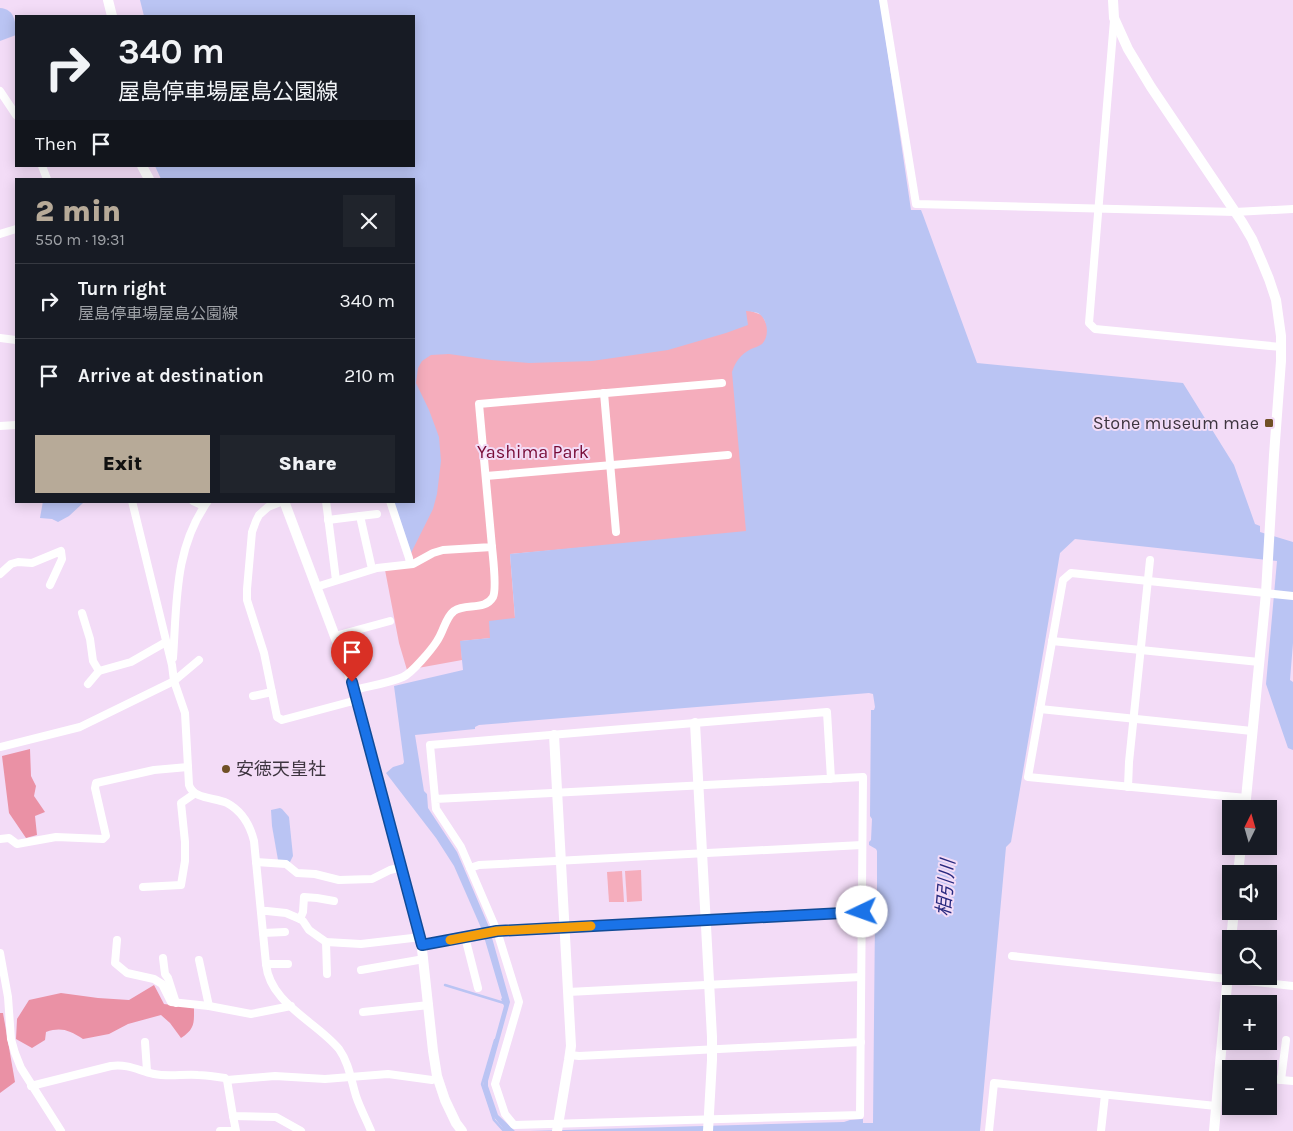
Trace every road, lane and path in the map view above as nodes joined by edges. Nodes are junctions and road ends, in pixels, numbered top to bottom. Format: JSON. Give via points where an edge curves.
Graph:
{"nodes":[{"id":1,"x":108,"y":0,"type":"edge"},
{"id":2,"x":883,"y":0,"type":"edge"},
{"id":3,"x":1113,"y":0,"type":"edge"},
{"id":4,"x":112,"y":15,"type":"edge"},
{"id":5,"x":1114,"y":18,"type":"junction"},
{"id":6,"x":0,"y":91,"type":"edge"},
{"id":7,"x":15,"y":97,"type":"edge"},
{"id":8,"x":7,"y":101,"type":"junction"},
{"id":9,"x":15,"y":113,"type":"edge"},
{"id":10,"x":1099,"y":209,"type":"junction"},
{"id":11,"x":1293,"y":209,"type":"edge"},
{"id":12,"x":1235,"y":212,"type":"junction"},
{"id":13,"x":15,"y":229,"type":"edge"},
{"id":14,"x":0,"y":234,"type":"edge"},
{"id":15,"x":0,"y":338,"type":"edge"},
{"id":16,"x":15,"y":340,"type":"edge"},
{"id":17,"x":1281,"y":347,"type":"junction"},
{"id":18,"x":722,"y":383,"type":"dead end"},
{"id":19,"x":604,"y":393,"type":"junction"},
{"id":20,"x":15,"y":425,"type":"edge"},
{"id":21,"x":0,"y":426,"type":"edge"},
{"id":22,"x":728,"y":455,"type":"dead end"},
{"id":23,"x":610,"y":465,"type":"junction"},
{"id":24,"x":486,"y":476,"type":"junction"},
{"id":25,"x":132,"y":503,"type":"edge"},
{"id":26,"x":206,"y":503,"type":"edge"},
{"id":27,"x":278,"y":503,"type":"edge"},
{"id":28,"x":284,"y":503,"type":"edge"},
{"id":29,"x":326,"y":503,"type":"edge"},
{"id":30,"x":391,"y":503,"type":"edge"},
{"id":31,"x":377,"y":514,"type":"dead end"},
{"id":32,"x":360,"y":516,"type":"junction"},
{"id":33,"x":328,"y":520,"type":"junction"},
{"id":34,"x":616,"y":532,"type":"dead end"},
{"id":35,"x":492,"y":547,"type":"junction"},
{"id":36,"x":1150,"y":560,"type":"dead end"},
{"id":37,"x":410,"y":564,"type":"junction"},
{"id":38,"x":372,"y":569,"type":"junction"},
{"id":39,"x":0,"y":574,"type":"edge"},
{"id":40,"x":336,"y":580,"type":"junction"},
{"id":41,"x":1148,"y":581,"type":"junction"},
{"id":42,"x":50,"y":584,"type":"dead end"},
{"id":43,"x":316,"y":587,"type":"junction"},
{"id":44,"x":1269,"y":594,"type":"junction"},
{"id":45,"x":1293,"y":596,"type":"edge"},
{"id":46,"x":82,"y":613,"type":"dead end"},
{"id":47,"x":390,"y":621,"type":"dead end"},
{"id":48,"x":335,"y":636,"type":"junction"},
{"id":49,"x":1052,"y":641,"type":"junction"},
{"id":50,"x":166,"y":642,"type":"junction"},
{"id":51,"x":1141,"y":650,"type":"junction"},
{"id":52,"x":199,"y":660,"type":"dead end"},
{"id":53,"x":1259,"y":662,"type":"junction"},
{"id":54,"x":172,"y":665,"type":"junction"},
{"id":55,"x":99,"y":671,"type":"junction"},
{"id":56,"x":174,"y":681,"type":"junction"},
{"id":57,"x":88,"y":684,"type":"dead end"},
{"id":58,"x":272,"y":692,"type":"junction"},
{"id":59,"x":356,"y":695,"type":"junction"},
{"id":60,"x":253,"y":696,"type":"dead end"},
{"id":61,"x":1040,"y":709,"type":"junction"},
{"id":62,"x":1134,"y":719,"type":"junction"},
{"id":63,"x":695,"y":723,"type":"junction"},
{"id":64,"x":1252,"y":731,"type":"junction"},
{"id":65,"x":554,"y":735,"type":"junction"},
{"id":66,"x":0,"y":747,"type":"edge"},
{"id":67,"x":188,"y":767,"type":"junction"},
{"id":68,"x":830,"y":779,"type":"junction"},
{"id":69,"x":698,"y":786,"type":"junction"},
{"id":70,"x":1128,"y":787,"type":"junction"},
{"id":71,"x":557,"y":793,"type":"junction"},
{"id":72,"x":194,"y":794,"type":"junction"},
{"id":73,"x":435,"y":799,"type":"junction"},
{"id":74,"x":1245,"y":800,"type":"edge"},
{"id":75,"x":1222,"y":801,"type":"edge"},
{"id":76,"x":0,"y":839,"type":"edge"},
{"id":77,"x":862,"y":845,"type":"junction"},
{"id":78,"x":702,"y":853,"type":"junction"},
{"id":79,"x":560,"y":860,"type":"junction"},
{"id":80,"x":256,"y":862,"type":"junction"},
{"id":81,"x":402,"y":867,"type":"junction"},
{"id":82,"x":470,"y":868,"type":"junction"},
{"id":83,"x":142,"y":887,"type":"dead end"},
{"id":84,"x":334,"y":901,"type":"dead end"},
{"id":85,"x":261,"y":911,"type":"junction"},
{"id":86,"x":862,"y":912,"type":"junction"},
{"id":87,"x":300,"y":919,"type":"junction"},
{"id":88,"x":706,"y":920,"type":"junction"},
{"id":89,"x":564,"y":927,"type":"junction"},
{"id":90,"x":494,"y":931,"type":"junction"},
{"id":91,"x":285,"y":932,"type":"dead end"},
{"id":92,"x":263,"y":933,"type":"junction"},
{"id":93,"x":465,"y":937,"type":"junction"},
{"id":94,"x":118,"y":940,"type":"dead end"},
{"id":95,"x":421,"y":941,"type":"junction"},
{"id":96,"x":326,"y":942,"type":"junction"},
{"id":97,"x":0,"y":953,"type":"edge"},
{"id":98,"x":1012,"y":956,"type":"dead end"},
{"id":99,"x":163,"y":958,"type":"dead end"},
{"id":100,"x":424,"y":959,"type":"junction"},
{"id":101,"x":199,"y":960,"type":"dead end"},
{"id":102,"x":266,"y":964,"type":"junction"},
{"id":103,"x":288,"y":964,"type":"dead end"},
{"id":104,"x":361,"y":970,"type":"dead end"},
{"id":105,"x":464,"y":972,"type":"dead end"},
{"id":106,"x":474,"y":972,"type":"junction"},
{"id":107,"x":327,"y":974,"type":"dead end"},
{"id":108,"x":861,"y":977,"type":"junction"},
{"id":109,"x":1222,"y":978,"type":"edge"},
{"id":110,"x":1277,"y":984,"type":"edge"},
{"id":111,"x":709,"y":985,"type":"junction"},
{"id":112,"x":1226,"y":985,"type":"edge"},
{"id":113,"x":1293,"y":986,"type":"edge"},
{"id":114,"x":478,"y":988,"type":"dead end"},
{"id":115,"x":568,"y":992,"type":"junction"},
{"id":116,"x":176,"y":1002,"type":"junction"},
{"id":117,"x":429,"y":1005,"type":"junction"},
{"id":118,"x":209,"y":1006,"type":"junction"},
{"id":119,"x":291,"y":1006,"type":"junction"},
{"id":120,"x":363,"y":1012,"type":"dead end"},
{"id":121,"x":1286,"y":1040,"type":"dead end"},
{"id":122,"x":145,"y":1042,"type":"dead end"},
{"id":123,"x":861,"y":1042,"type":"junction"},
{"id":124,"x":712,"y":1049,"type":"junction"},
{"id":125,"x":570,"y":1055,"type":"junction"},
{"id":126,"x":147,"y":1071,"type":"junction"},
{"id":127,"x":1218,"y":1073,"type":"junction"},
{"id":128,"x":1222,"y":1073,"type":"edge"},
{"id":129,"x":351,"y":1077,"type":"junction"},
{"id":130,"x":438,"y":1078,"type":"junction"},
{"id":131,"x":1277,"y":1079,"type":"edge"},
{"id":132,"x":227,"y":1080,"type":"junction"},
{"id":133,"x":1281,"y":1080,"type":"junction"},
{"id":134,"x":1293,"y":1081,"type":"edge"},
{"id":135,"x":31,"y":1086,"type":"junction"},
{"id":136,"x":1105,"y":1095,"type":"junction"},
{"id":137,"x":1216,"y":1106,"type":"junction"},
{"id":138,"x":233,"y":1116,"type":"junction"},
{"id":139,"x":709,"y":1125,"type":"edge"},
{"id":140,"x":557,"y":1128,"type":"edge"},
{"id":141,"x":61,"y":1131,"type":"edge"},
{"id":142,"x":220,"y":1131,"type":"edge"},
{"id":143,"x":301,"y":1131,"type":"edge"},
{"id":144,"x":371,"y":1131,"type":"edge"},
{"id":145,"x":462,"y":1131,"type":"edge"},
{"id":146,"x":989,"y":1131,"type":"edge"},
{"id":147,"x":1101,"y":1131,"type":"edge"},
{"id":148,"x":1214,"y":1131,"type":"edge"}],
"edges":[{"from":1,"to":4,"type":"street"},
{"from":2,"to":10,"type":"street","via":[[916,204]]},
{"from":3,"to":5,"type":"street"},
{"from":5,"to":10,"type":"street"},
{"from":5,"to":12,"type":"street","via":[[1137,65]]},
{"from":6,"to":8,"type":"street"},
{"from":7,"to":8,"type":"street"},
{"from":8,"to":9,"type":"street"},
{"from":10,"to":12,"type":"street"},
{"from":10,"to":17,"type":"street","via":[[1089,322],[1095,329]]},
{"from":11,"to":12,"type":"street"},
{"from":12,"to":17,"type":"street","via":[[1252,239],[1269,279],[1276,300]]},
{"from":13,"to":14,"type":"street"},
{"from":15,"to":16,"type":"street"},
{"from":17,"to":44,"type":"street","via":[[1268,562]]},
{"from":18,"to":19,"type":"street"},
{"from":19,"to":23,"type":"street"},
{"from":19,"to":24,"type":"street","via":[[479,404]]},
{"from":20,"to":21,"type":"street"},
{"from":22,"to":23,"type":"street"},
{"from":23,"to":24,"type":"street"},
{"from":23,"to":34,"type":"street"},
{"from":24,"to":35,"type":"street"},
{"from":25,"to":50,"type":"street"},
{"from":26,"to":54,"type":"street","via":[[188,535],[180,564]]},
{"from":27,"to":58,"type":"street","via":[[263,511],[254,526],[247,589],[247,600],[264,653]]},
{"from":28,"to":43,"type":"street"},
{"from":29,"to":33,"type":"street"},
{"from":30,"to":37,"type":"street"},
{"from":31,"to":32,"type":"street"},
{"from":32,"to":33,"type":"street"},
{"from":32,"to":38,"type":"street"},
{"from":33,"to":40,"type":"street"},
{"from":35,"to":37,"type":"street","via":[[443,550]]},
{"from":35,"to":59,"type":"street","via":[[494,593],[490,601],[454,611],[435,644],[408,674]]},
{"from":36,"to":41,"type":"street"},
{"from":37,"to":38,"type":"street"},
{"from":38,"to":40,"type":"street"},
{"from":39,"to":42,"type":"street","via":[[11,564],[32,563],[61,551],[62,559]]},
{"from":40,"to":43,"type":"street"},
{"from":41,"to":44,"type":"street"},
{"from":41,"to":49,"type":"street","via":[[1071,573],[1063,580]]},
{"from":41,"to":51,"type":"street"},
{"from":43,"to":48,"type":"street"},
{"from":44,"to":45,"type":"street"},
{"from":44,"to":53,"type":"street"},
{"from":46,"to":55,"type":"street","via":[[93,661]]},
{"from":47,"to":48,"type":"street"},
{"from":48,"to":59,"type":"street"},
{"from":49,"to":51,"type":"street"},
{"from":49,"to":61,"type":"street"},
{"from":50,"to":54,"type":"street"},
{"from":50,"to":55,"type":"street","via":[[131,662]]},
{"from":51,"to":53,"type":"street"},
{"from":51,"to":62,"type":"street"},
{"from":52,"to":56,"type":"street"},
{"from":53,"to":64,"type":"street"},
{"from":54,"to":56,"type":"street"},
{"from":55,"to":57,"type":"street"},
{"from":56,"to":66,"type":"street","via":[[80,727]]},
{"from":56,"to":67,"type":"street","via":[[185,713]]},
{"from":58,"to":59,"type":"street","via":[[277,717],[282,720]]},
{"from":58,"to":60,"type":"street"},
{"from":59,"to":81,"type":"street"},
{"from":61,"to":62,"type":"street"},
{"from":61,"to":70,"type":"street","via":[[1028,777]]},
{"from":62,"to":64,"type":"street"},
{"from":62,"to":70,"type":"street"},
{"from":63,"to":65,"type":"street"},
{"from":63,"to":68,"type":"street","via":[[827,712]]},
{"from":63,"to":69,"type":"street"},
{"from":64,"to":74,"type":"street"},
{"from":65,"to":71,"type":"street"},
{"from":65,"to":73,"type":"street","via":[[430,745]]},
{"from":67,"to":72,"type":"street","via":[[189,786]]},
{"from":67,"to":76,"type":"street","via":[[154,770],[96,783],[106,836],[103,839],[56,837],[17,844],[9,838]]},
{"from":68,"to":69,"type":"street"},
{"from":68,"to":77,"type":"street","via":[[863,777]]},
{"from":69,"to":71,"type":"street"},
{"from":69,"to":78,"type":"street"},
{"from":70,"to":75,"type":"street"},
{"from":71,"to":73,"type":"street"},
{"from":71,"to":79,"type":"street"},
{"from":72,"to":80,"type":"street","via":[[228,804],[240,813],[252,833]]},
{"from":72,"to":83,"type":"street","via":[[181,803],[185,842],[181,885]]},
{"from":73,"to":82,"type":"street","via":[[436,809],[458,842]]},
{"from":77,"to":78,"type":"street"},
{"from":77,"to":86,"type":"street"},
{"from":78,"to":79,"type":"street"},
{"from":78,"to":88,"type":"street"},
{"from":79,"to":82,"type":"street"},
{"from":79,"to":89,"type":"street"},
{"from":80,"to":81,"type":"street","via":[[286,864],[297,873],[319,874],[340,880],[372,879]]},
{"from":80,"to":85,"type":"street"},
{"from":81,"to":95,"type":"street"},
{"from":82,"to":90,"type":"street"},
{"from":84,"to":87,"type":"street","via":[[304,897]]},
{"from":85,"to":87,"type":"street","via":[[286,913]]},
{"from":85,"to":92,"type":"street"},
{"from":86,"to":88,"type":"street"},
{"from":86,"to":108,"type":"street"},
{"from":87,"to":96,"type":"street"},
{"from":88,"to":89,"type":"street"},
{"from":88,"to":111,"type":"street"},
{"from":89,"to":90,"type":"street"},
{"from":89,"to":115,"type":"street"},
{"from":90,"to":93,"type":"street"},
{"from":90,"to":140,"type":"street","via":[[518,1002],[495,1084],[505,1114],[514,1124]]},
{"from":91,"to":92,"type":"street"},
{"from":92,"to":102,"type":"street"},
{"from":93,"to":95,"type":"street"},
{"from":93,"to":106,"type":"street"},
{"from":94,"to":116,"type":"street","via":[[115,963],[127,973],[162,984],[171,1002]]},
{"from":95,"to":96,"type":"street"},
{"from":95,"to":100,"type":"street"},
{"from":96,"to":107,"type":"street"},
{"from":97,"to":135,"type":"street","via":[[11,1039]]},
{"from":98,"to":109,"type":"street"},
{"from":99,"to":116,"type":"street","via":[[164,974]]},
{"from":100,"to":104,"type":"street"},
{"from":100,"to":117,"type":"street"},
{"from":101,"to":118,"type":"street"},
{"from":102,"to":103,"type":"street"},
{"from":102,"to":119,"type":"street","via":[[271,985]]},
{"from":105,"to":106,"type":"street"},
{"from":106,"to":114,"type":"street"},
{"from":108,"to":111,"type":"street"},
{"from":108,"to":123,"type":"street"},
{"from":110,"to":113,"type":"street"},
{"from":111,"to":115,"type":"street"},
{"from":111,"to":124,"type":"street"},
{"from":112,"to":127,"type":"street"},
{"from":115,"to":125,"type":"street"},
{"from":116,"to":118,"type":"street"},
{"from":117,"to":120,"type":"street"},
{"from":117,"to":130,"type":"street"},
{"from":118,"to":119,"type":"street","via":[[251,1014]]},
{"from":119,"to":129,"type":"street","via":[[338,1049]]},
{"from":121,"to":133,"type":"street"},
{"from":122,"to":126,"type":"street"},
{"from":123,"to":124,"type":"street"},
{"from":123,"to":139,"type":"street","via":[[860,1115]]},
{"from":124,"to":125,"type":"street"},
{"from":124,"to":139,"type":"street"},
{"from":125,"to":140,"type":"street"},
{"from":126,"to":132,"type":"street","via":[[154,1074],[197,1074]]},
{"from":126,"to":135,"type":"street","via":[[111,1066]]},
{"from":127,"to":128,"type":"street"},
{"from":127,"to":137,"type":"street"},
{"from":129,"to":130,"type":"street","via":[[388,1074]]},
{"from":129,"to":132,"type":"street","via":[[309,1079],[276,1076]]},
{"from":129,"to":144,"type":"street"},
{"from":130,"to":145,"type":"street","via":[[450,1112]]},
{"from":131,"to":133,"type":"street"},
{"from":132,"to":138,"type":"street"},
{"from":133,"to":134,"type":"street"},
{"from":135,"to":141,"type":"street"},
{"from":136,"to":137,"type":"street"},
{"from":136,"to":146,"type":"street","via":[[994,1083]]},
{"from":136,"to":147,"type":"street"},
{"from":137,"to":148,"type":"street"},
{"from":138,"to":142,"type":"street","via":[[236,1131]]},
{"from":138,"to":143,"type":"street","via":[[276,1117]]},
{"from":139,"to":140,"type":"street"}]}
